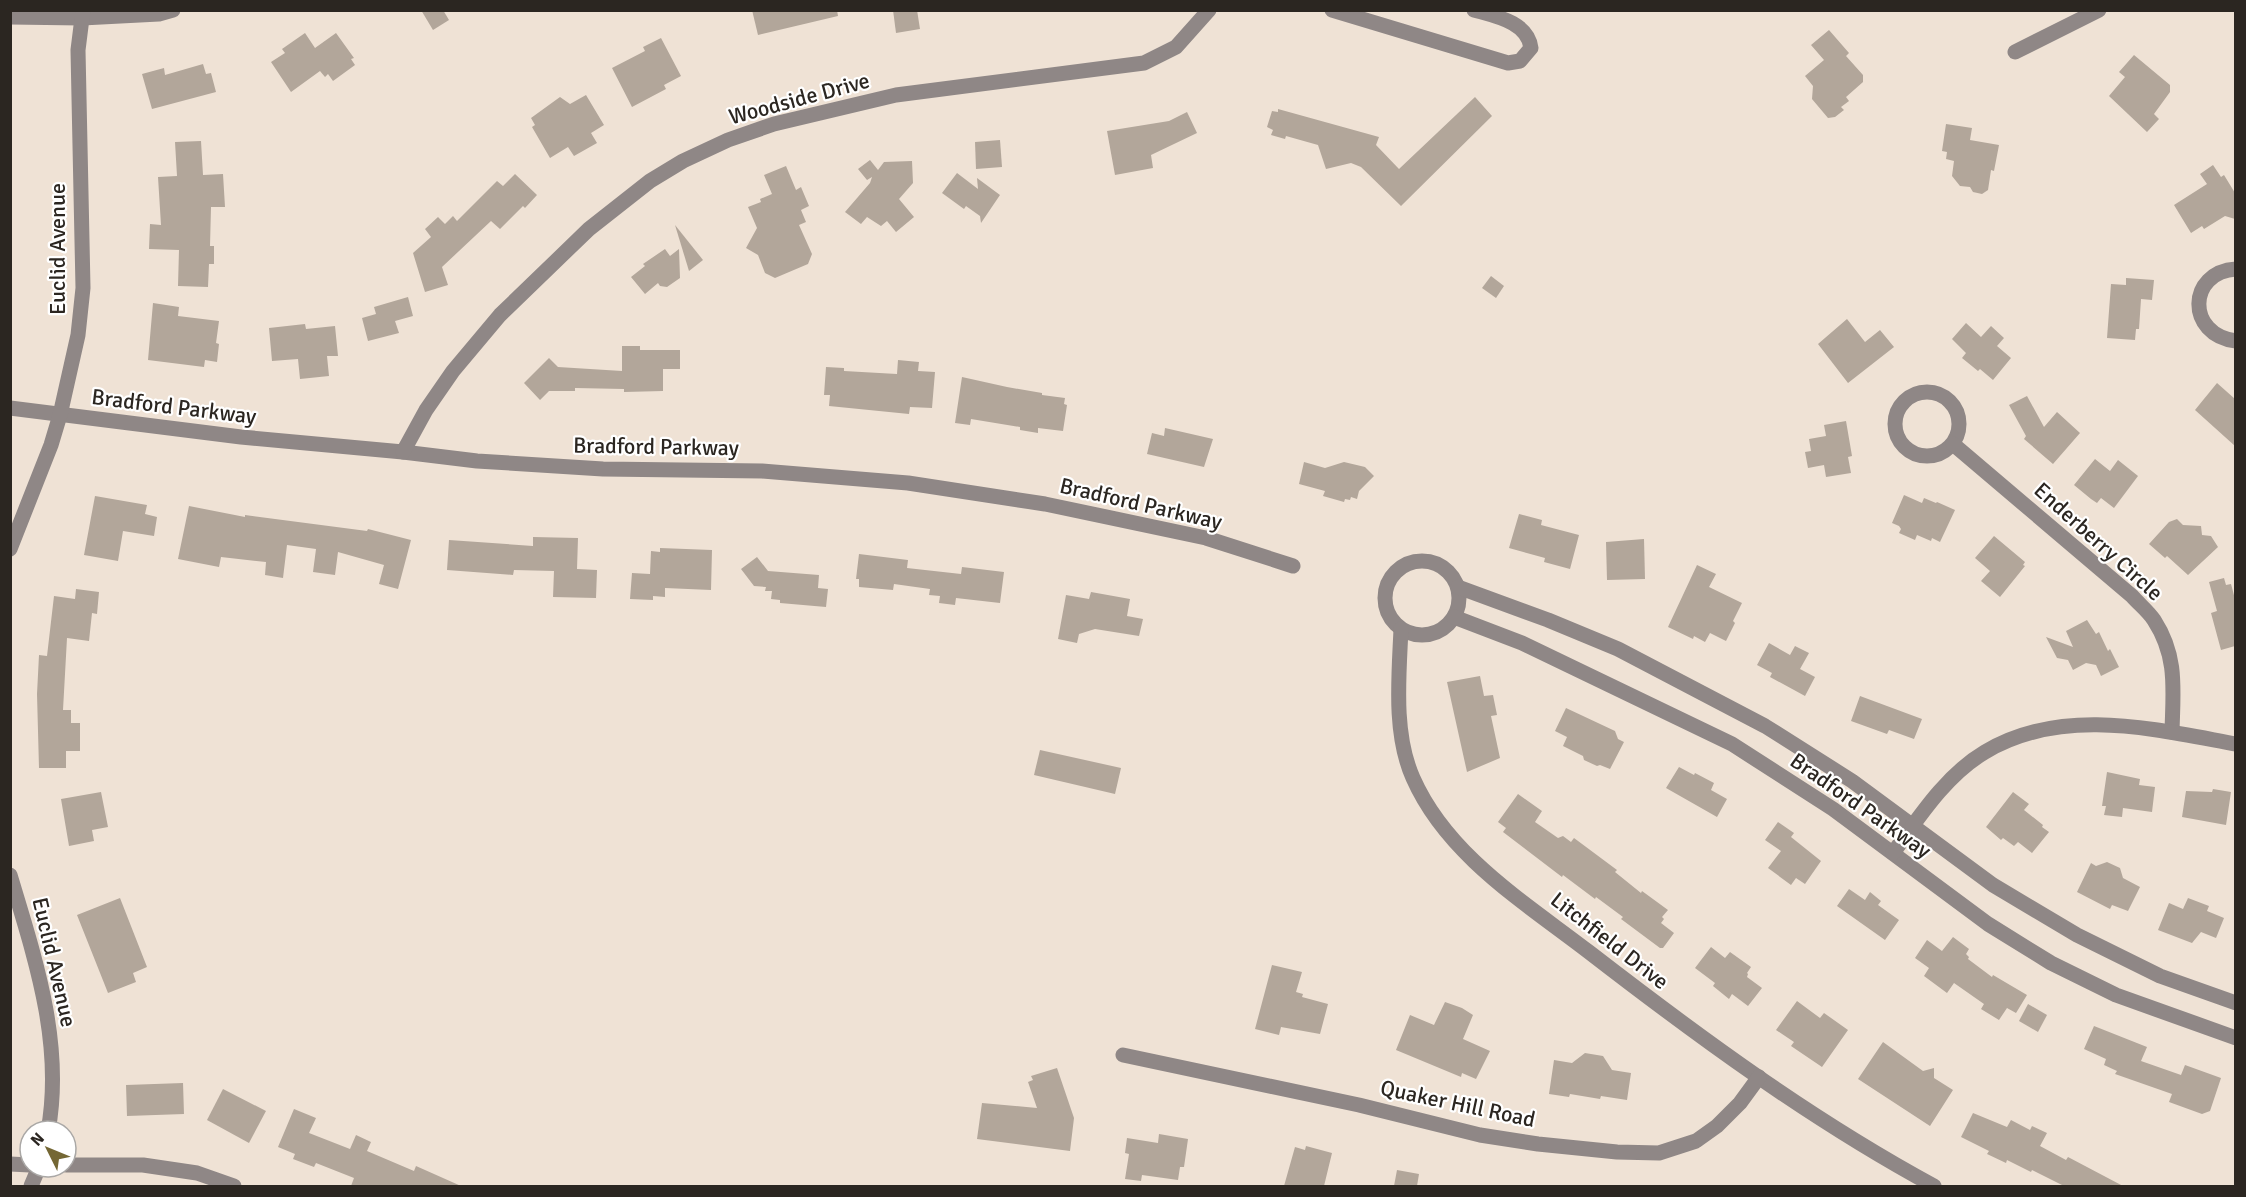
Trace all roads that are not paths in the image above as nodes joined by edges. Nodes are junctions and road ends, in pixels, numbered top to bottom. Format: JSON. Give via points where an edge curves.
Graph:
{"nodes":[{"id":1,"x":173,"y":10,"type":"edge"},
{"id":2,"x":1209,"y":10,"type":"edge"},
{"id":3,"x":1332,"y":10,"type":"edge"},
{"id":4,"x":1474,"y":10,"type":"edge"},
{"id":5,"x":2099,"y":10,"type":"edge"},
{"id":6,"x":49,"y":14,"type":"edge"},
{"id":7,"x":82,"y":14,"type":"edge"},
{"id":8,"x":10,"y":17,"type":"edge"},
{"id":9,"x":2015,"y":52,"type":"dead end"},
{"id":10,"x":2235,"y":269,"type":"edge"},
{"id":11,"x":2235,"y":341,"type":"edge"},
{"id":12,"x":10,"y":408,"type":"edge"},
{"id":13,"x":60,"y":415,"type":"junction"},
{"id":14,"x":1953,"y":444,"type":"junction"},
{"id":15,"x":403,"y":452,"type":"junction"},
{"id":16,"x":10,"y":549,"type":"edge"},
{"id":17,"x":1293,"y":566,"type":"dead end"},
{"id":18,"x":1458,"y":587,"type":"junction"},
{"id":19,"x":1454,"y":617,"type":"junction"},
{"id":20,"x":1401,"y":629,"type":"junction"},
{"id":21,"x":2172,"y":732,"type":"junction"},
{"id":22,"x":2235,"y":744,"type":"edge"},
{"id":23,"x":1913,"y":826,"type":"junction"},
{"id":24,"x":1893,"y":853,"type":"junction"},
{"id":25,"x":10,"y":875,"type":"edge"},
{"id":26,"x":2235,"y":1003,"type":"edge"},
{"id":27,"x":2235,"y":1038,"type":"edge"},
{"id":28,"x":1123,"y":1055,"type":"dead end"},
{"id":29,"x":1759,"y":1077,"type":"junction"},
{"id":30,"x":49,"y":1119,"type":"edge"},
{"id":31,"x":78,"y":1165,"type":"edge"},
{"id":32,"x":234,"y":1186,"type":"edge"},
{"id":33,"x":1934,"y":1186,"type":"edge"}],
"edges":[{"from":1,"to":7,"type":"street","via":[[159,14]]},
{"from":2,"to":15,"type":"street","name":"Woodside Drive","via":[[1176,47],[1144,63],[896,95],[774,124],[683,160],[650,180],[589,228],[500,315],[453,371]]},
{"from":3,"to":4,"type":"street","via":[[1508,63],[1520,61],[1532,48],[1526,34],[1508,20]]},
{"from":5,"to":9,"type":"street"},
{"from":6,"to":7,"type":"street"},
{"from":6,"to":8,"type":"street"},
{"from":7,"to":13,"type":"street","name":"Euclid Avenue","via":[[78,50],[83,288],[78,335]]},
{"from":10,"to":11,"type":"street","via":[[2212,276],[2198,306],[2206,328],[2225,340]]},
{"from":12,"to":13,"type":"street","name":"Bradford Parkway"},
{"from":13,"to":15,"type":"street","name":"Bradford Parkway"},
{"from":13,"to":16,"type":"street","name":"Euclid Avenue"},
{"from":14,"to":14,"type":"street","via":[[1931,456],[1907,449],[1897,436],[1897,411],[1908,398],[1923,391],[1947,398],[1959,419]]},
{"from":14,"to":21,"type":"street","name":"Enderberry Circle","via":[[2153,618],[2169,649]]},
{"from":15,"to":17,"type":"street","name":"Bradford Parkway","via":[[500,463],[762,471],[909,483],[1045,504],[1206,538]]},
{"from":18,"to":19,"type":"street","via":[[1460,597]]},
{"from":18,"to":20,"type":"street","name":"Bradford Parkway","via":[[1454,577],[1438,564],[1419,561],[1400,568],[1387,584],[1385,604]]},
{"from":18,"to":23,"type":"street","name":"Bradford Parkway","via":[[1618,648],[1765,726],[1852,780]]},
{"from":19,"to":20,"type":"street","via":[[1436,633],[1412,634]]},
{"from":19,"to":24,"type":"street","name":"Bradford Parkway","via":[[1522,643],[1731,744],[1833,809]]},
{"from":20,"to":29,"type":"street","name":"Litchfield Drive","via":[[1398,708],[1405,746],[1413,777],[1437,819],[1479,867],[1681,1023]]},
{"from":21,"to":22,"type":"street"},
{"from":21,"to":23,"type":"street","via":[[2095,723],[2067,724],[2021,736],[1985,752],[1951,780]]},
{"from":23,"to":24,"type":"street"},
{"from":23,"to":26,"type":"street","name":"Bradford Parkway","via":[[1993,885],[2076,935],[2160,976]]},
{"from":24,"to":27,"type":"street","name":"Bradford Parkway","via":[[1988,924],[2051,963],[2116,995]]},
{"from":25,"to":30,"type":"street","name":"Euclid Avenue","via":[[37,965],[49,1022]]},
{"from":28,"to":29,"type":"street","name":"Quaker Hill Road","via":[[1480,1135],[1617,1152],[1659,1153],[1696,1141],[1740,1103]]},
{"from":29,"to":33,"type":"street","name":"Litchfield Drive","via":[[1839,1131]]},
{"from":31,"to":32,"type":"street","via":[[143,1165],[197,1173]]}]}
